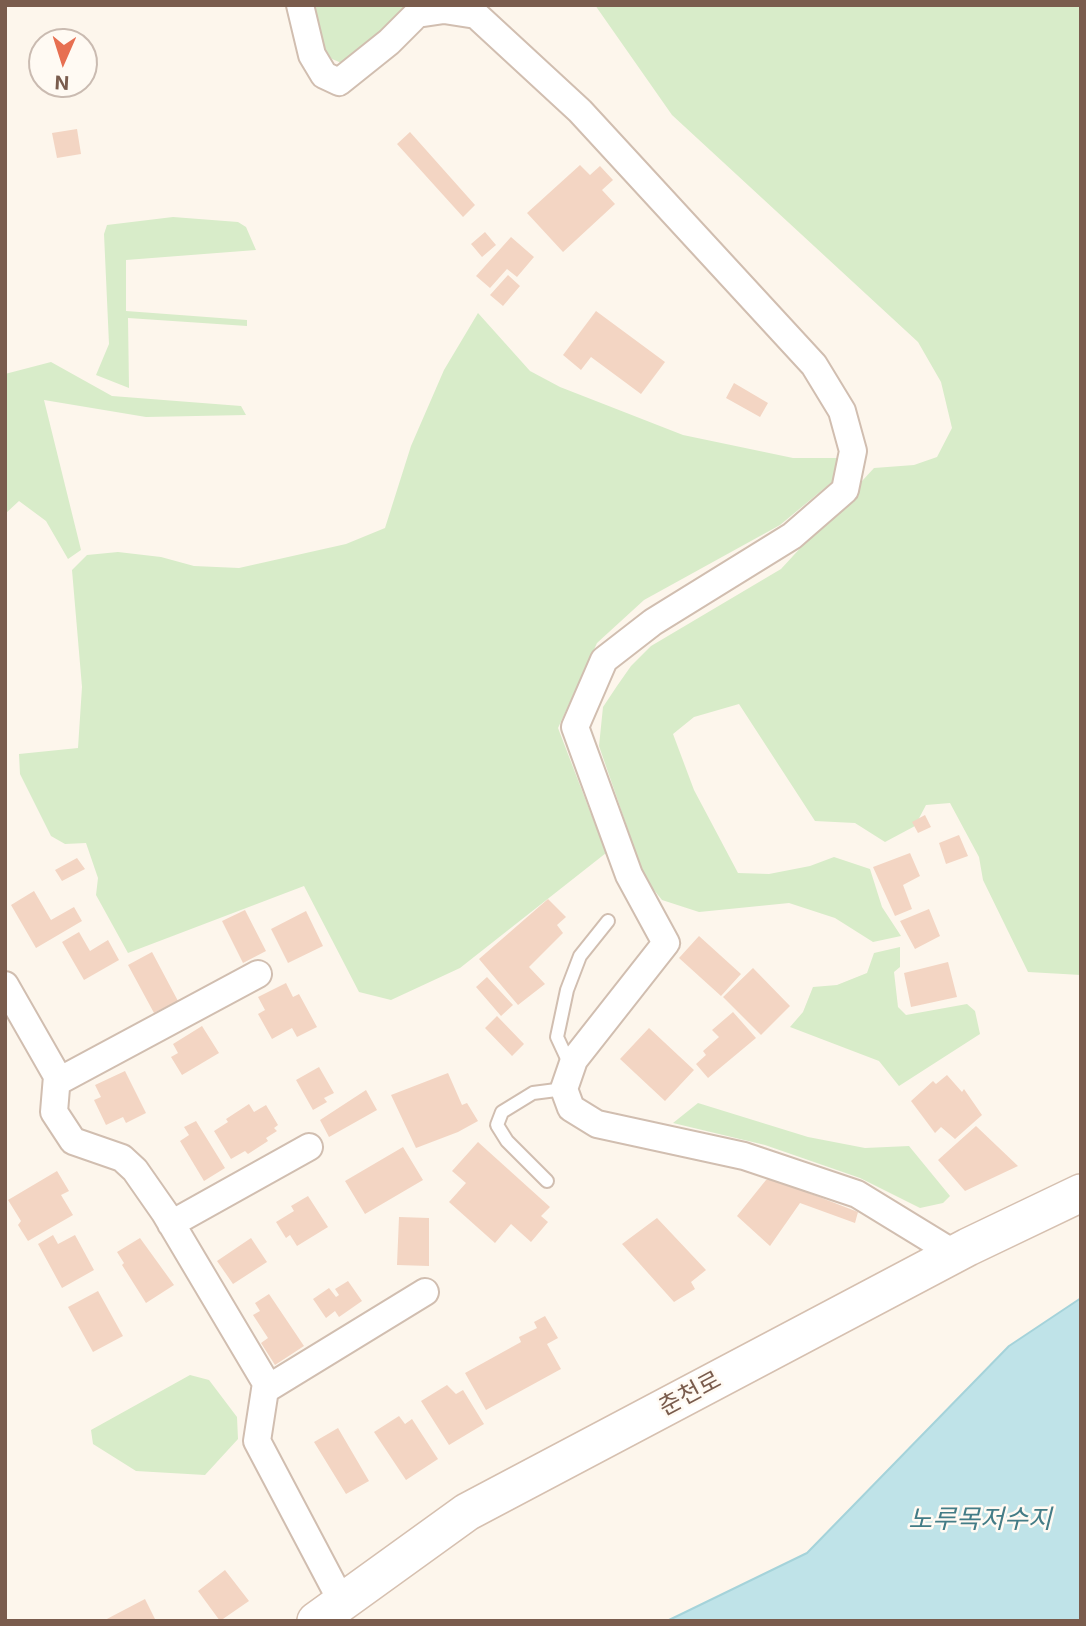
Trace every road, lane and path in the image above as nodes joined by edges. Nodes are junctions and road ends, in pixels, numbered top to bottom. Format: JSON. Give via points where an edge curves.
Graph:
{"nodes":[{"id":1,"x":300,"y":5,"type":"edge"},
{"id":2,"x":608,"y":922,"type":"dead end"},
{"id":3,"x":258,"y":974,"type":"dead end"},
{"id":4,"x":5,"y":985,"type":"edge"},
{"id":5,"x":567,"y":1079,"type":"junction"},
{"id":6,"x":57,"y":1082,"type":"junction"},
{"id":7,"x":309,"y":1147,"type":"dead end"},
{"id":8,"x":547,"y":1181,"type":"dead end"},
{"id":9,"x":1081,"y":1193,"type":"edge"},
{"id":10,"x":172,"y":1224,"type":"junction"},
{"id":11,"x":955,"y":1254,"type":"junction"},
{"id":12,"x":425,"y":1292,"type":"dead end"},
{"id":13,"x":265,"y":1391,"type":"junction"},
{"id":14,"x":329,"y":1611,"type":"edge"}],
"edges":[{"from":1,"to":5,"type":"street","via":[[312,55],[324,75],[338,82],[417,14],[444,10],[476,15],[579,111],[814,365],[842,411],[853,451],[845,490],[792,536],[653,622],[604,660],[575,727],[629,875],[666,943],[574,1060]]},
{"from":2,"to":5,"type":"lane","via":[[580,956],[567,990],[557,1037]]},
{"from":3,"to":6,"type":"street"},
{"from":4,"to":6,"type":"street"},
{"from":5,"to":8,"type":"lane","via":[[502,1112],[496,1125]]},
{"from":5,"to":11,"type":"street","via":[[571,1108],[597,1124],[744,1156],[857,1194]]},
{"from":6,"to":10,"type":"street","via":[[54,1112],[73,1141],[122,1158]]},
{"from":7,"to":10,"type":"street"},
{"from":9,"to":11,"type":"street","name":"춘천로"},
{"from":10,"to":13,"type":"street","via":[[266,1383]]},
{"from":11,"to":14,"type":"street","name":"춘천로","via":[[467,1512]]},
{"from":12,"to":13,"type":"street"},
{"from":13,"to":14,"type":"street","via":[[257,1441]]}]}
